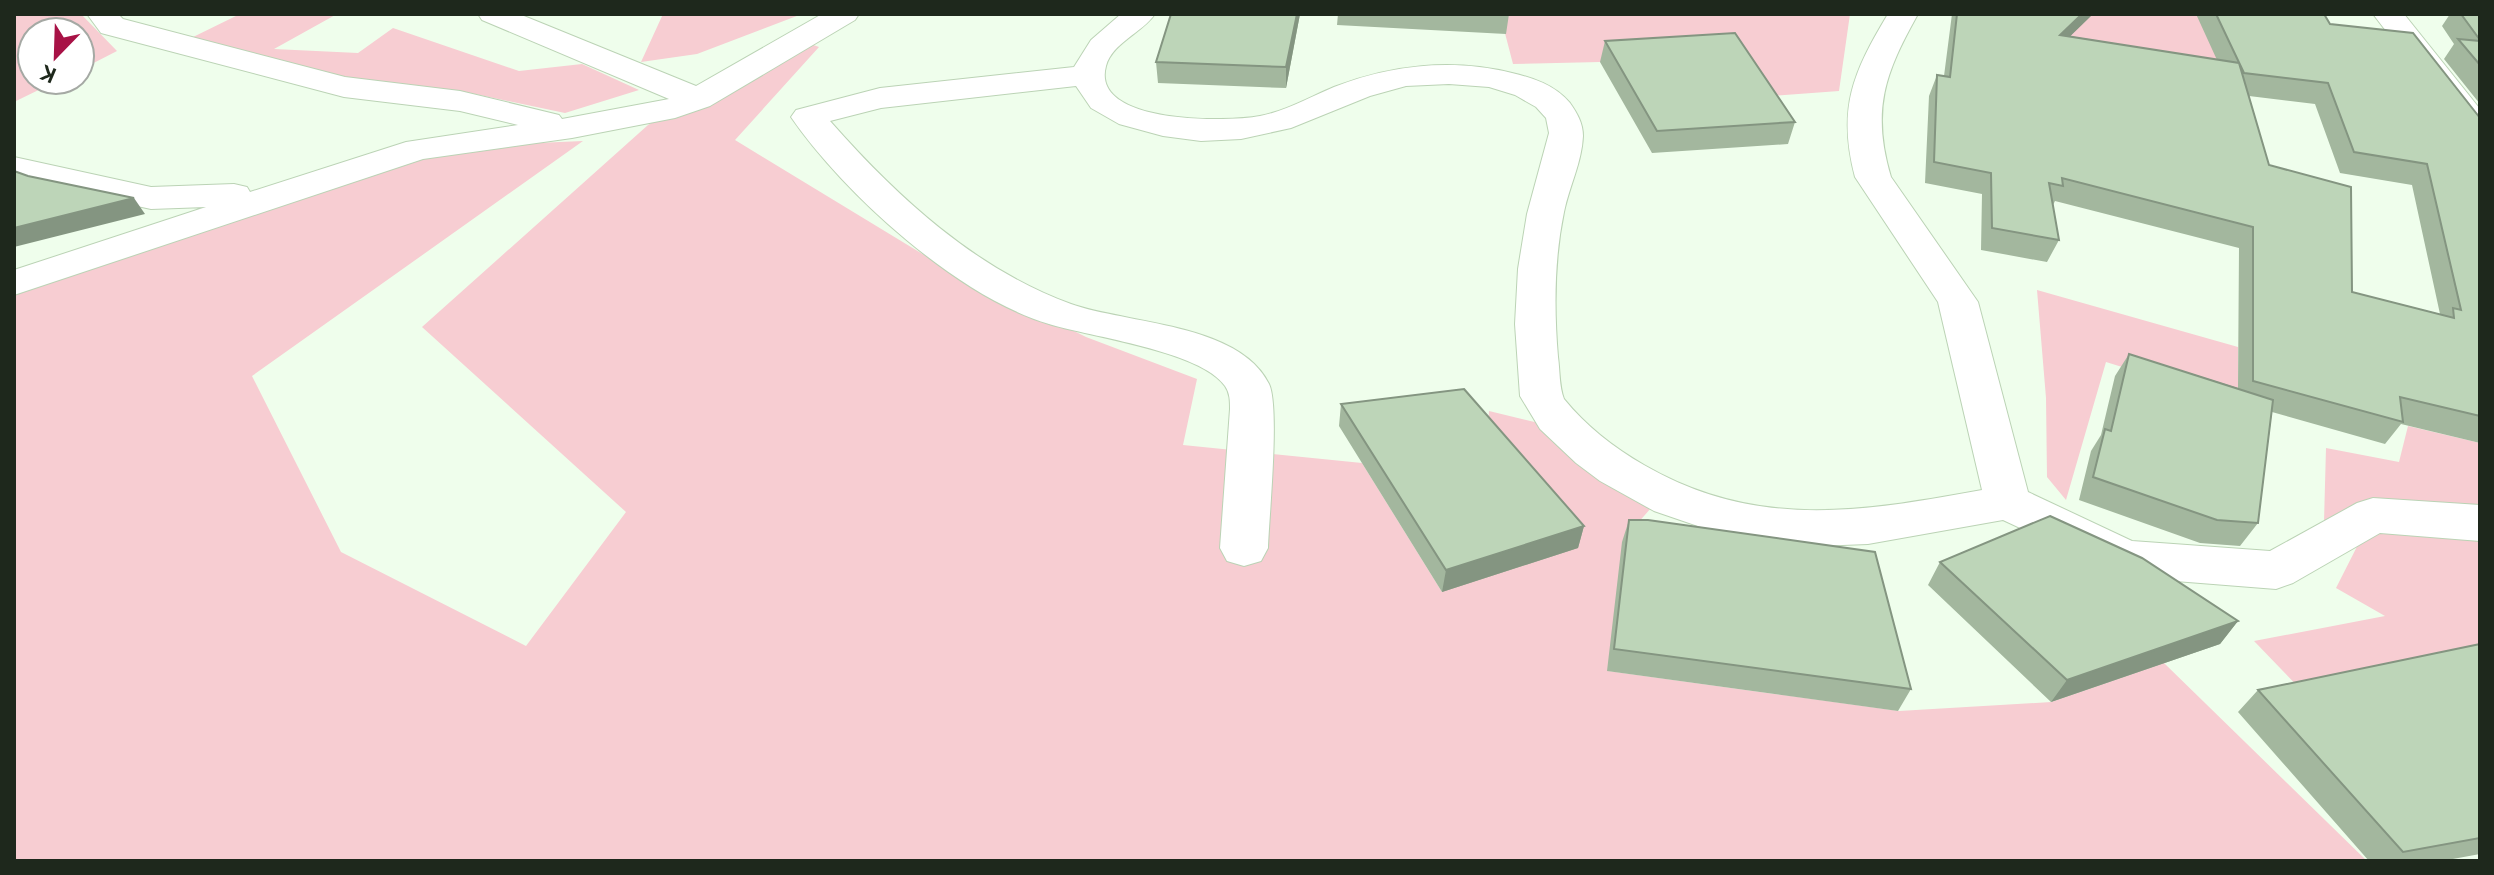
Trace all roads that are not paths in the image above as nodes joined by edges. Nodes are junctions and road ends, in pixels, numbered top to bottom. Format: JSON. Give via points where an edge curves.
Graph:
{"nodes":[{"id":1,"x":102,"y":14,"type":"edge"},
{"id":2,"x":493,"y":14,"type":"edge"},
{"id":3,"x":844,"y":14,"type":"edge"},
{"id":4,"x":1140,"y":14,"type":"edge"},
{"id":5,"x":1903,"y":14,"type":"edge"},
{"id":6,"x":2390,"y":15,"type":"edge"},
{"id":7,"x":1087,"y":75,"type":"junction"},
{"id":8,"x":698,"y":99,"type":"junction"},
{"id":9,"x":572,"y":128,"type":"junction"},
{"id":10,"x":2480,"y":131,"type":"edge"},
{"id":11,"x":14,"y":168,"type":"edge"},
{"id":12,"x":284,"y":193,"type":"junction"},
{"id":13,"x":14,"y":283,"type":"edge"},
{"id":14,"x":2008,"y":502,"type":"junction"},
{"id":15,"x":2480,"y":523,"type":"edge"},
{"id":16,"x":1244,"y":548,"type":"dead end"}],
"edges":[{"from":1,"to":9,"type":"street","via":[[112,26],[344,87],[460,101]]},
{"from":2,"to":8,"type":"street"},
{"from":3,"to":8,"type":"street"},
{"from":4,"to":7,"type":"street","via":[[1091,60]]},
{"from":5,"to":14,"type":"street","via":[[1867,80],[1861,114],[1866,156],[1873,177],[1958,302]]},
{"from":6,"to":10,"type":"street"},
{"from":7,"to":14,"type":"street","via":[[1093,91],[1131,117],[1193,130],[1265,125],[1355,89],[1423,75],[1461,75],[1527,88],[1561,113],[1566,133],[1545,216],[1533,307],[1541,399],[1571,434],[1609,465],[1660,494],[1766,526],[1820,530]]},
{"from":7,"to":16,"type":"street","via":[[880,98],[808,117],[847,164],[959,262],[992,283],[1058,313],[1196,349],[1241,374],[1252,409]]},
{"from":8,"to":9,"type":"street"},
{"from":9,"to":12,"type":"street","via":[[418,149]]},
{"from":11,"to":12,"type":"street","via":[[151,198]]},
{"from":12,"to":13,"type":"street"},
{"from":14,"to":15,"type":"street","via":[[2125,559],[2276,570],[2373,515]]}]}
